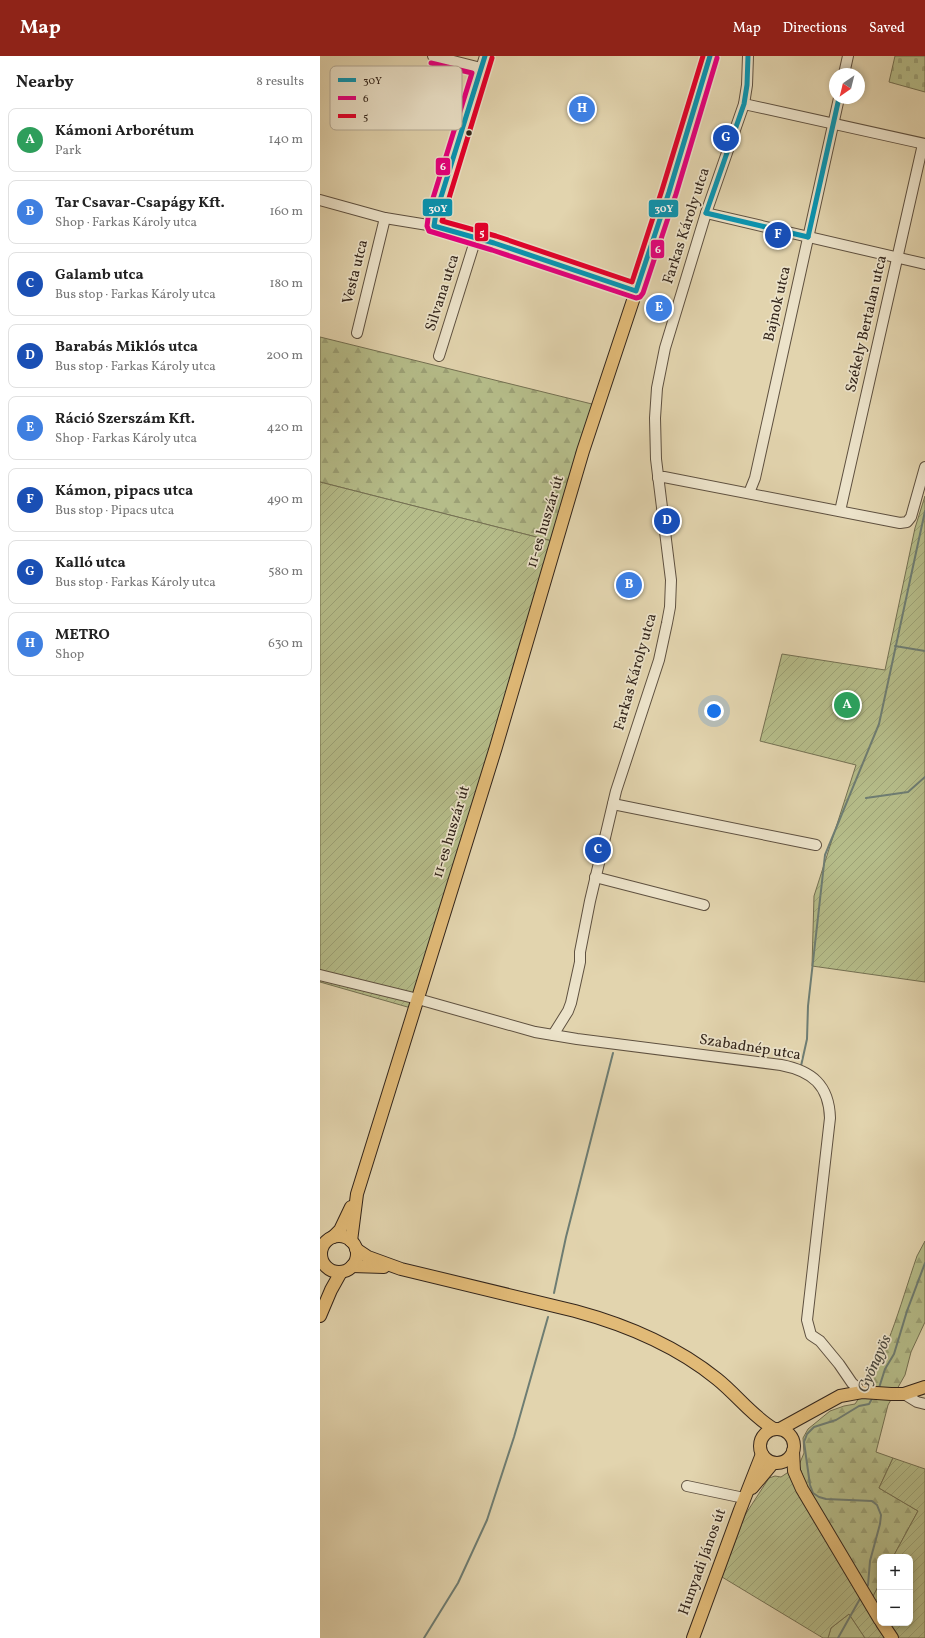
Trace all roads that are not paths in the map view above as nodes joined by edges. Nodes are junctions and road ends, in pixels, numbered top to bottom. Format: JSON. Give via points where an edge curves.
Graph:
{"nodes":[{"id":1,"x":433,"y":56,"type":"edge"},
{"id":2,"x":485,"y":56,"type":"edge"},
{"id":3,"x":710,"y":56,"type":"edge"},
{"id":4,"x":748,"y":56,"type":"edge"},
{"id":5,"x":848,"y":56,"type":"edge"},
{"id":6,"x":481,"y":68,"type":"junction"},
{"id":7,"x":845,"y":68,"type":"edge"},
{"id":8,"x":744,"y":104,"type":"junction"},
{"id":9,"x":838,"y":104,"type":"edge"},
{"id":10,"x":834,"y":124,"type":"junction"},
{"id":11,"x":462,"y":129,"type":"edge"},
{"id":12,"x":462,"y":130,"type":"edge"},
{"id":13,"x":924,"y":144,"type":"edge"},
{"id":14,"x":320,"y":200,"type":"edge"},
{"id":15,"x":706,"y":213,"type":"junction"},
{"id":16,"x":385,"y":218,"type":"junction"},
{"id":17,"x":434,"y":226,"type":"junction"},
{"id":18,"x":808,"y":237,"type":"junction"},
{"id":19,"x":476,"y":238,"type":"junction"},
{"id":20,"x":897,"y":258,"type":"junction"},
{"id":21,"x":925,"y":264,"type":"edge"},
{"id":22,"x":636,"y":291,"type":"junction"},
{"id":23,"x":357,"y":333,"type":"dead end"},
{"id":24,"x":439,"y":356,"type":"dead end"},
{"id":25,"x":925,"y":467,"type":"edge"},
{"id":26,"x":658,"y":478,"type":"junction"},
{"id":27,"x":749,"y":494,"type":"junction"},
{"id":28,"x":840,"y":511,"type":"junction"},
{"id":29,"x":613,"y":804,"type":"junction"},
{"id":30,"x":816,"y":845,"type":"dead end"},
{"id":31,"x":596,"y":877,"type":"junction"},
{"id":32,"x":704,"y":905,"type":"dead end"},
{"id":33,"x":320,"y":975,"type":"edge"},
{"id":34,"x":418,"y":999,"type":"junction"},
{"id":35,"x":553,"y":1035,"type":"junction"},
{"id":36,"x":357,"y":1194,"type":"junction"},
{"id":37,"x":333,"y":1237,"type":"junction"},
{"id":38,"x":353,"y":1245,"type":"junction"},
{"id":39,"x":352,"y":1266,"type":"junction"},
{"id":40,"x":328,"y":1268,"type":"junction"},
{"id":41,"x":401,"y":1269,"type":"junction"},
{"id":42,"x":340,"y":1272,"type":"junction"},
{"id":43,"x":320,"y":1313,"type":"edge"},
{"id":44,"x":320,"y":1316,"type":"edge"},
{"id":45,"x":846,"y":1374,"type":"junction"},
{"id":46,"x":925,"y":1388,"type":"edge"},
{"id":47,"x":871,"y":1392,"type":"junction"},
{"id":48,"x":904,"y":1394,"type":"junction"},
{"id":49,"x":840,"y":1396,"type":"junction"},
{"id":50,"x":740,"y":1401,"type":"junction"},
{"id":51,"x":925,"y":1404,"type":"edge"},
{"id":52,"x":814,"y":1411,"type":"junction"},
{"id":53,"x":777,"y":1429,"type":"junction"},
{"id":54,"x":762,"y":1438,"type":"junction"},
{"id":55,"x":793,"y":1446,"type":"junction"},
{"id":56,"x":762,"y":1454,"type":"junction"},
{"id":57,"x":777,"y":1463,"type":"junction"},
{"id":58,"x":687,"y":1486,"type":"dead end"},
{"id":59,"x":802,"y":1489,"type":"junction"},
{"id":60,"x":744,"y":1498,"type":"junction"},
{"id":61,"x":877,"y":1615,"type":"edge"},
{"id":62,"x":884,"y":1626,"type":"edge"},
{"id":63,"x":693,"y":1638,"type":"edge"},
{"id":64,"x":892,"y":1638,"type":"edge"}],
"edges":[{"from":1,"to":6,"type":"street"},
{"from":2,"to":6,"type":"street"},
{"from":3,"to":22,"type":"main road","name":"11-es huszár út"},
{"from":4,"to":8,"type":"street","name":"Farkas Károly utca"},
{"from":5,"to":7,"type":"street"},
{"from":6,"to":11,"type":"street"},
{"from":8,"to":10,"type":"street"},
{"from":8,"to":15,"type":"street","name":"Farkas Károly utca"},
{"from":9,"to":10,"type":"street","name":"Bajnok utca"},
{"from":10,"to":13,"type":"street"},
{"from":10,"to":18,"type":"street","name":"Bajnok utca"},
{"from":12,"to":17,"type":"street"},
{"from":13,"to":20,"type":"street","name":"Székely Bertalan utca"},
{"from":14,"to":16,"type":"street"},
{"from":15,"to":18,"type":"street"},
{"from":15,"to":26,"type":"street","name":"Farkas Károly utca","via":[[669,332],[660,370],[655,418]]},
{"from":16,"to":17,"type":"street"},
{"from":16,"to":23,"type":"street","name":"Vesta utca"},
{"from":17,"to":19,"type":"street"},
{"from":18,"to":20,"type":"street"},
{"from":18,"to":27,"type":"street","name":"Bajnok utca"},
{"from":19,"to":22,"type":"street"},
{"from":19,"to":24,"type":"street","name":"Silvana utca"},
{"from":20,"to":21,"type":"street"},
{"from":20,"to":28,"type":"street","name":"Székely Bertalan utca"},
{"from":22,"to":34,"type":"main road","name":"11-es huszár út","via":[[583,451]]},
{"from":25,"to":28,"type":"street","via":[[911,517],[907,522],[900,523]]},
{"from":26,"to":27,"type":"street","via":[[664,477]]},
{"from":26,"to":29,"type":"street","name":"Farkas Károly utca","via":[[671,580],[670,607],[658,660]]},
{"from":27,"to":28,"type":"street"},
{"from":29,"to":30,"type":"street"},
{"from":29,"to":31,"type":"street","name":"Farkas Károly utca"},
{"from":31,"to":32,"type":"street"},
{"from":31,"to":35,"type":"street","name":"Farkas Károly utca","via":[[570,1003]]},
{"from":33,"to":34,"type":"street","name":"Szabadnép utca"},
{"from":34,"to":35,"type":"street","name":"Szabadnép utca","via":[[518,1028]]},
{"from":34,"to":36,"type":"main road","name":"11-es huszár út"},
{"from":35,"to":45,"type":"street","name":"Szabadnép utca","via":[[789,1067],[806,1073],[822,1086],[829,1102],[830,1118],[807,1320],[811,1335],[820,1341]]},
{"from":36,"to":37,"type":"main road","via":[[340,1230]]},
{"from":36,"to":38,"type":"main road"},
{"from":37,"to":38,"type":"main road","via":[[339,1236]]},
{"from":37,"to":40,"type":"main road","via":[[326,1241],[321,1249],[321,1259]]},
{"from":38,"to":39,"type":"main road","via":[[356,1255]]},
{"from":38,"to":41,"type":"main road","via":[[368,1257]]},
{"from":39,"to":41,"type":"main road"},
{"from":39,"to":42,"type":"main road"},
{"from":40,"to":42,"type":"main road"},
{"from":40,"to":43,"type":"main road"},
{"from":41,"to":50,"type":"main road","via":[[575,1311],[624,1326],[678,1351],[705,1369]]},
{"from":42,"to":44,"type":"main road"},
{"from":45,"to":47,"type":"street","name":"Szabadnép utca","via":[[852,1383]]},
{"from":45,"to":49,"type":"street","via":[[846,1388]]},
{"from":46,"to":48,"type":"main road"},
{"from":46,"to":51,"type":"street","via":[[920,1399]]},
{"from":47,"to":48,"type":"main road"},
{"from":47,"to":49,"type":"main road"},
{"from":48,"to":51,"type":"street"},
{"from":49,"to":52,"type":"main road"},
{"from":50,"to":53,"type":"main road","via":[[765,1424]]},
{"from":50,"to":54,"type":"main road"},
{"from":52,"to":53,"type":"main road"},
{"from":52,"to":55,"type":"main road","via":[[802,1423]]},
{"from":53,"to":54,"type":"main road","via":[[767,1432]]},
{"from":53,"to":55,"type":"main road","via":[[788,1433]]},
{"from":54,"to":56,"type":"main road"},
{"from":55,"to":57,"type":"main road","via":[[789,1458]]},
{"from":55,"to":59,"type":"main road","via":[[794,1471]]},
{"from":56,"to":57,"type":"main road","via":[[767,1460]]},
{"from":56,"to":60,"type":"main road","name":"Hunyadi János út"},
{"from":57,"to":59,"type":"main road"},
{"from":57,"to":60,"type":"main road"},
{"from":58,"to":60,"type":"street"},
{"from":59,"to":61,"type":"main road"},
{"from":60,"to":63,"type":"main road","name":"Hunyadi János út"},
{"from":62,"to":64,"type":"main road"}]}
